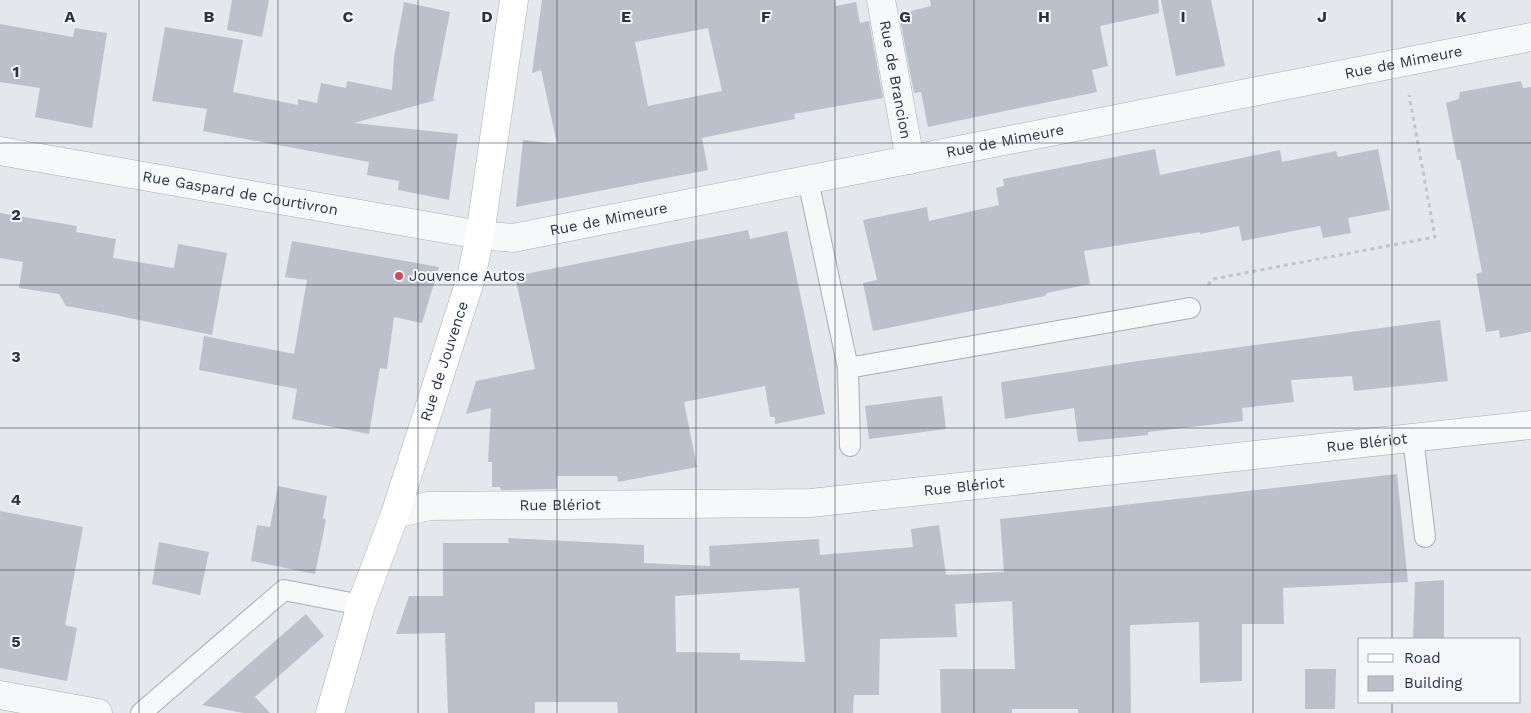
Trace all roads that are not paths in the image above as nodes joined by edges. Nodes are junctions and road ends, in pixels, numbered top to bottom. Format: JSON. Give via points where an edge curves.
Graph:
{"nodes":[{"id":1,"x":514,"y":0,"type":"edge"},
{"id":2,"x":881,"y":0,"type":"edge"},
{"id":3,"x":1531,"y":37,"type":"edge"},
{"id":4,"x":0,"y":151,"type":"edge"},
{"id":5,"x":910,"y":160,"type":"junction"},
{"id":6,"x":808,"y":180,"type":"junction"},
{"id":7,"x":480,"y":235,"type":"junction"},
{"id":8,"x":1190,"y":308,"type":"road end"},
{"id":9,"x":848,"y":368,"type":"junction"},
{"id":10,"x":1531,"y":424,"type":"edge"},
{"id":11,"x":1413,"y":438,"type":"junction"},
{"id":12,"x":850,"y":446,"type":"dead end"},
{"id":13,"x":395,"y":514,"type":"junction"},
{"id":14,"x":1425,"y":537,"type":"dead end"},
{"id":15,"x":361,"y":605,"type":"junction"},
{"id":16,"x":0,"y":695,"type":"edge"},
{"id":17,"x":98,"y":713,"type":"edge"},
{"id":18,"x":141,"y":713,"type":"edge"},
{"id":19,"x":330,"y":713,"type":"edge"}],
"edges":[{"from":1,"to":7,"type":"street","name":"Rue de Jouvence"},
{"from":2,"to":5,"type":"street","name":"Rue de Brancion"},
{"from":3,"to":5,"type":"street","name":"Rue de Mimeure"},
{"from":4,"to":7,"type":"street","name":"Rue Gaspard de Courtivron"},
{"from":5,"to":6,"type":"street","name":"Rue de Mimeure"},
{"from":6,"to":7,"type":"street","name":"Rue de Mimeure","via":[[513,238]]},
{"from":6,"to":9,"type":"lane"},
{"from":7,"to":13,"type":"street","name":"Rue de Jouvence","via":[[471,278]]},
{"from":8,"to":9,"type":"lane"},
{"from":9,"to":12,"type":"lane"},
{"from":10,"to":11,"type":"street","name":"Rue Blériot"},
{"from":11,"to":13,"type":"street","name":"Rue Blériot","via":[[811,503],[429,506]]},
{"from":11,"to":14,"type":"lane"},
{"from":13,"to":15,"type":"street","name":"Rue de Jouvence"},
{"from":15,"to":18,"type":"lane","via":[[284,590]]},
{"from":15,"to":19,"type":"street","name":"Rue de Jouvence"},
{"from":16,"to":17,"type":"street"}]}
